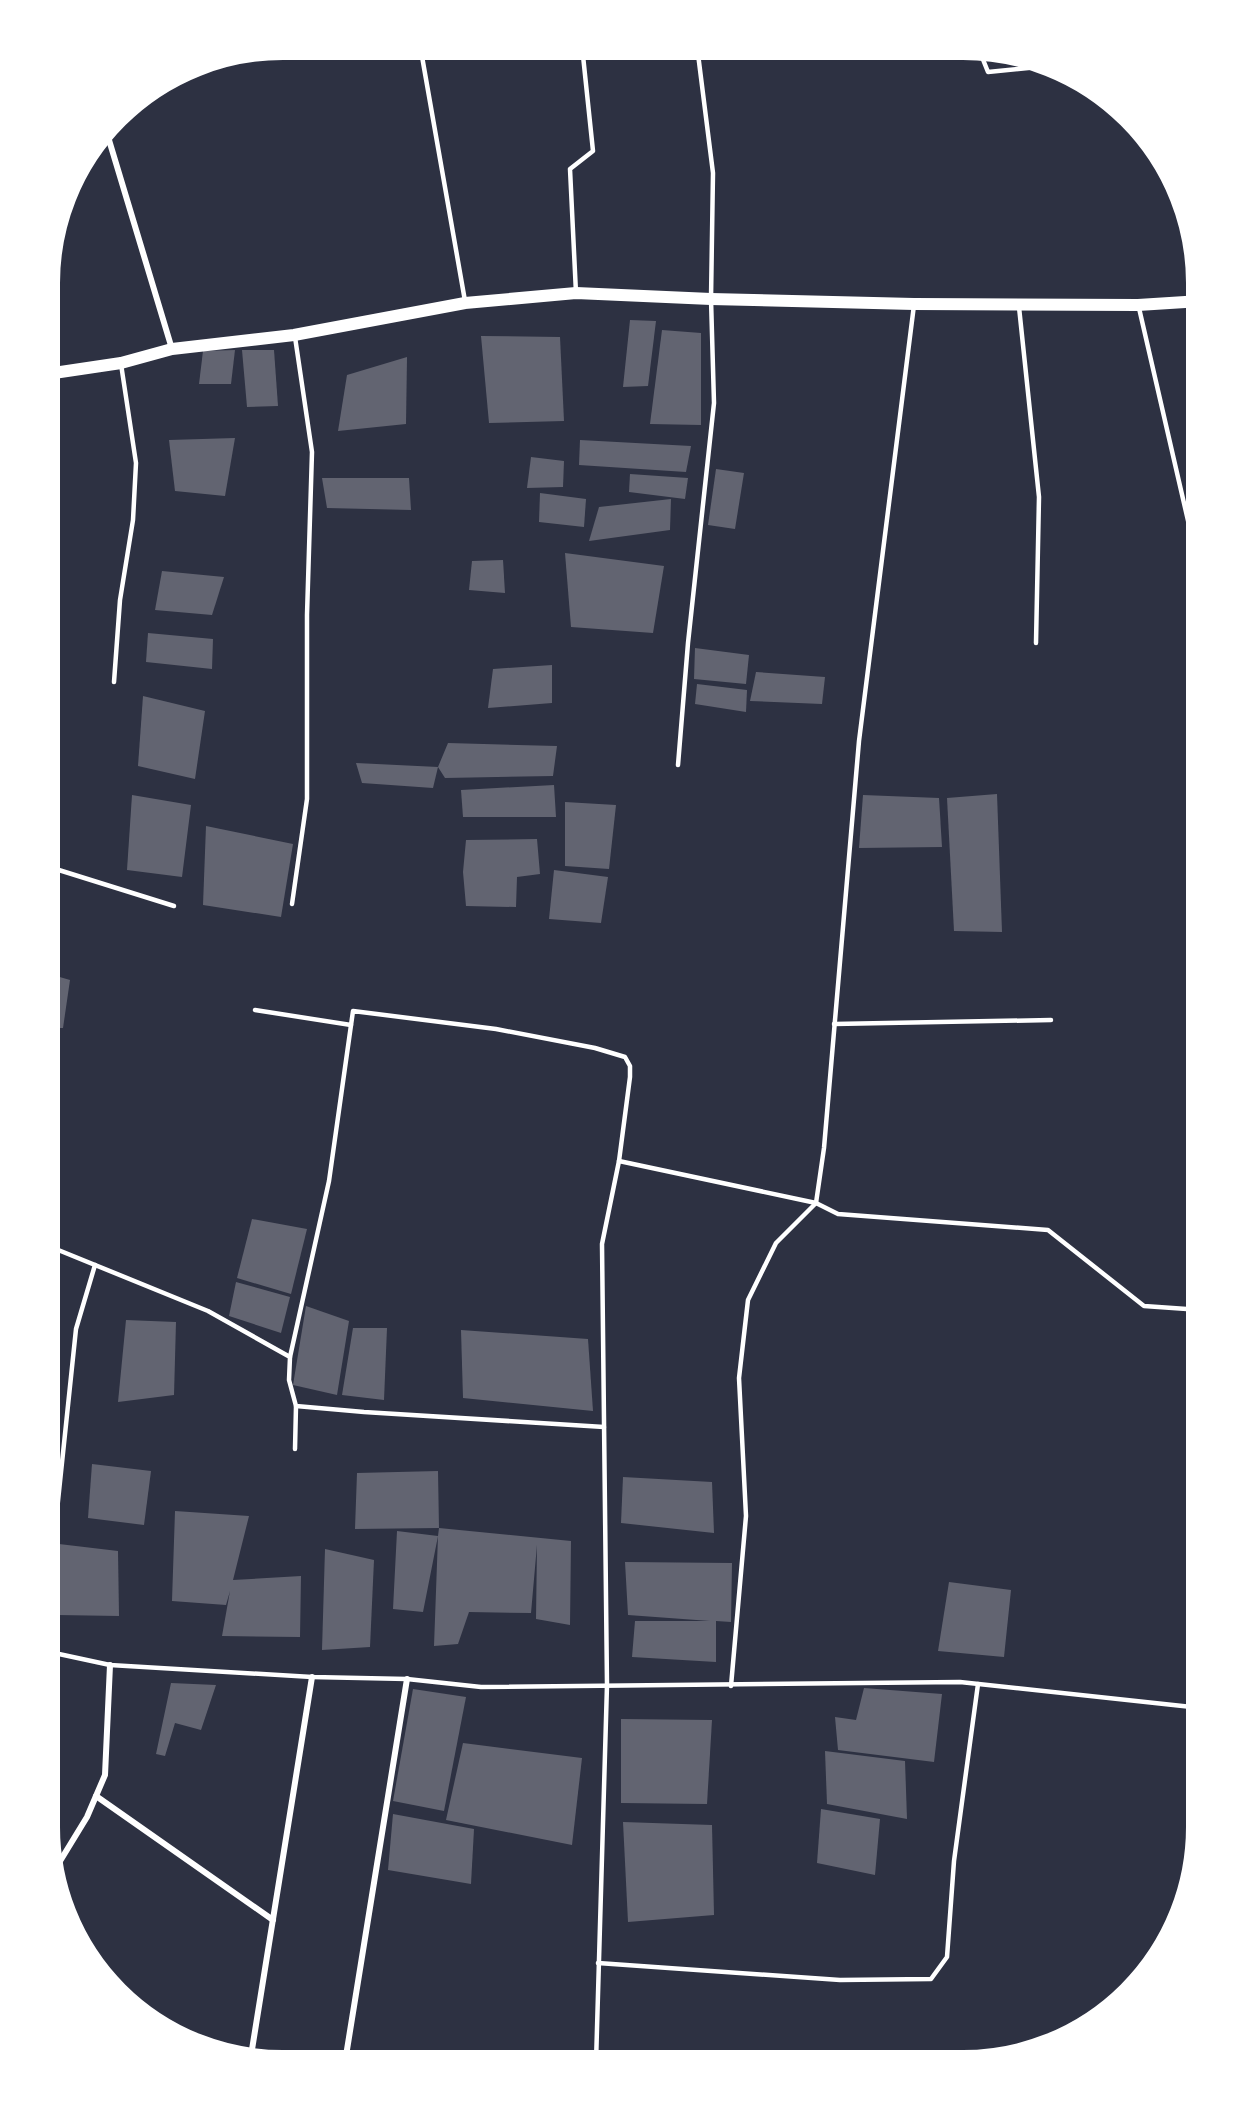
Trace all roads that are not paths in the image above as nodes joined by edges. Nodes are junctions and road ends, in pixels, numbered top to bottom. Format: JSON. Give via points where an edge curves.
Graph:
{"nodes":[{"id":1,"x":422,"y":56,"type":"edge"},
{"id":2,"x":583,"y":56,"type":"edge"},
{"id":3,"x":699,"y":56,"type":"edge"},
{"id":4,"x":982,"y":56,"type":"edge"},
{"id":5,"x":1034,"y":67,"type":"edge"},
{"id":6,"x":108,"y":137,"type":"edge"},
{"id":7,"x":576,"y":293,"type":"junction"},
{"id":8,"x":711,"y":299,"type":"junction"},
{"id":9,"x":1190,"y":302,"type":"edge"},
{"id":10,"x":465,"y":303,"type":"junction"},
{"id":11,"x":914,"y":304,"type":"junction"},
{"id":12,"x":1019,"y":304,"type":"junction"},
{"id":13,"x":1138,"y":305,"type":"junction"},
{"id":14,"x":294,"y":334,"type":"junction"},
{"id":15,"x":172,"y":349,"type":"junction"},
{"id":16,"x":121,"y":363,"type":"junction"},
{"id":17,"x":56,"y":373,"type":"edge"},
{"id":18,"x":1190,"y":530,"type":"edge"},
{"id":19,"x":1036,"y":643,"type":"dead end"},
{"id":20,"x":114,"y":682,"type":"dead end"},
{"id":21,"x":678,"y":765,"type":"dead end"},
{"id":22,"x":56,"y":869,"type":"edge"},
{"id":23,"x":292,"y":904,"type":"dead end"},
{"id":24,"x":174,"y":906,"type":"dead end"},
{"id":25,"x":255,"y":1010,"type":"dead end"},
{"id":26,"x":1051,"y":1020,"type":"dead end"},
{"id":27,"x":834,"y":1024,"type":"junction"},
{"id":28,"x":351,"y":1025,"type":"junction"},
{"id":29,"x":619,"y":1161,"type":"junction"},
{"id":30,"x":816,"y":1203,"type":"junction"},
{"id":31,"x":56,"y":1249,"type":"edge"},
{"id":32,"x":95,"y":1265,"type":"junction"},
{"id":33,"x":1190,"y":1309,"type":"edge"},
{"id":34,"x":290,"y":1357,"type":"junction"},
{"id":35,"x":296,"y":1406,"type":"junction"},
{"id":36,"x":604,"y":1427,"type":"junction"},
{"id":37,"x":295,"y":1449,"type":"dead end"},
{"id":38,"x":56,"y":1520,"type":"edge"},
{"id":39,"x":56,"y":1653,"type":"edge"},
{"id":40,"x":110,"y":1665,"type":"junction"},
{"id":41,"x":312,"y":1677,"type":"junction"},
{"id":42,"x":407,"y":1679,"type":"junction"},
{"id":43,"x":978,"y":1684,"type":"junction"},
{"id":44,"x":607,"y":1685,"type":"junction"},
{"id":45,"x":731,"y":1686,"type":"junction"},
{"id":46,"x":1190,"y":1707,"type":"edge"},
{"id":47,"x":96,"y":1796,"type":"junction"},
{"id":48,"x":58,"y":1864,"type":"edge"},
{"id":49,"x":273,"y":1920,"type":"junction"},
{"id":50,"x":598,"y":1963,"type":"junction"},
{"id":51,"x":252,"y":2052,"type":"edge"},
{"id":52,"x":346,"y":2054,"type":"edge"},
{"id":53,"x":596,"y":2054,"type":"edge"}],
"edges":[{"from":1,"to":10,"type":"lane"},
{"from":2,"to":7,"type":"lane","via":[[593,151],[570,169]]},
{"from":3,"to":8,"type":"lane","via":[[713,173]]},
{"from":4,"to":5,"type":"lane","via":[[988,72]]},
{"from":6,"to":15,"type":"street"},
{"from":7,"to":8,"type":"main road"},
{"from":7,"to":10,"type":"main road"},
{"from":8,"to":11,"type":"main road"},
{"from":8,"to":21,"type":"lane","via":[[714,403]]},
{"from":9,"to":13,"type":"main road"},
{"from":10,"to":14,"type":"main road"},
{"from":11,"to":12,"type":"main road"},
{"from":11,"to":27,"type":"lane","via":[[859,741]]},
{"from":12,"to":13,"type":"main road"},
{"from":12,"to":19,"type":"lane","via":[[1039,497]]},
{"from":13,"to":18,"type":"lane"},
{"from":14,"to":15,"type":"main road"},
{"from":14,"to":23,"type":"lane","via":[[312,452],[307,799]]},
{"from":15,"to":16,"type":"main road"},
{"from":16,"to":17,"type":"main road"},
{"from":16,"to":20,"type":"lane","via":[[136,463]]},
{"from":22,"to":24,"type":"lane"},
{"from":25,"to":28,"type":"lane"},
{"from":26,"to":27,"type":"lane"},
{"from":27,"to":30,"type":"lane"},
{"from":28,"to":29,"type":"lane","via":[[353,1011],[496,1029],[625,1057],[630,1077]]},
{"from":28,"to":34,"type":"lane","via":[[329,1181]]},
{"from":29,"to":30,"type":"lane"},
{"from":29,"to":36,"type":"lane","via":[[602,1244]]},
{"from":30,"to":33,"type":"lane","via":[[838,1214],[1048,1230],[1144,1306]]},
{"from":30,"to":45,"type":"lane","via":[[776,1243],[748,1300],[739,1378],[746,1516]]},
{"from":31,"to":32,"type":"lane"},
{"from":32,"to":34,"type":"lane","via":[[208,1311]]},
{"from":32,"to":38,"type":"lane","via":[[76,1329]]},
{"from":34,"to":35,"type":"lane","via":[[289,1380]]},
{"from":35,"to":36,"type":"lane"},
{"from":35,"to":37,"type":"lane"},
{"from":36,"to":44,"type":"lane"},
{"from":39,"to":40,"type":"lane"},
{"from":40,"to":41,"type":"lane"},
{"from":40,"to":47,"type":"street","via":[[105,1775]]},
{"from":41,"to":42,"type":"lane"},
{"from":41,"to":49,"type":"street"},
{"from":42,"to":44,"type":"lane","via":[[481,1687]]},
{"from":42,"to":52,"type":"street"},
{"from":43,"to":45,"type":"lane"},
{"from":43,"to":46,"type":"lane"},
{"from":43,"to":50,"type":"lane","via":[[954,1861],[947,1957],[932,1979],[840,1980]]},
{"from":44,"to":45,"type":"lane"},
{"from":44,"to":50,"type":"lane"},
{"from":47,"to":48,"type":"street"},
{"from":47,"to":49,"type":"street"},
{"from":49,"to":51,"type":"street"},
{"from":50,"to":53,"type":"lane"}]}
